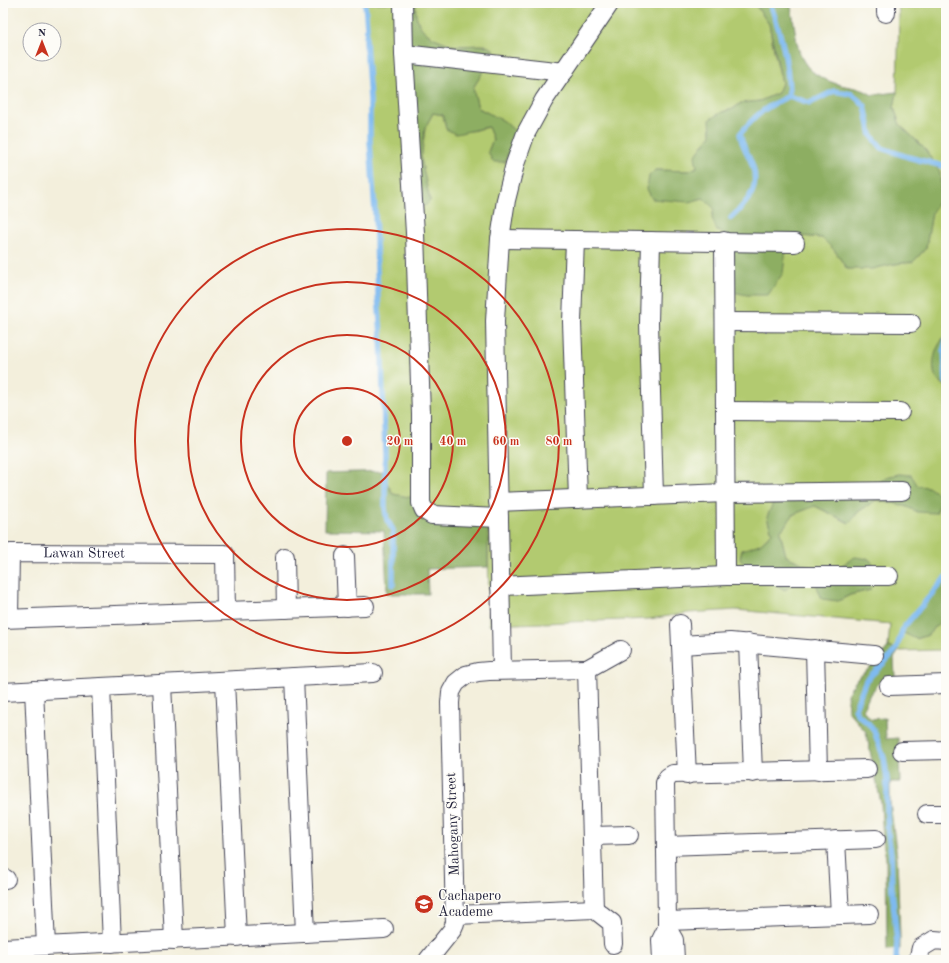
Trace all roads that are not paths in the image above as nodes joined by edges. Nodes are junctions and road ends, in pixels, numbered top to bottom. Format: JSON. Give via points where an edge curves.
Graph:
{"nodes":[{"id":1,"x":403,"y":3,"type":"edge"},
{"id":2,"x":610,"y":3,"type":"edge"},
{"id":3,"x":404,"y":54,"type":"junction"},
{"id":4,"x":564,"y":72,"type":"junction"},
{"id":5,"x":500,"y":239,"type":"junction"},
{"id":6,"x":575,"y":240,"type":"junction"},
{"id":7,"x":651,"y":240,"type":"junction"},
{"id":8,"x":724,"y":241,"type":"junction"},
{"id":9,"x":796,"y":243,"type":"dead end"},
{"id":10,"x":725,"y":322,"type":"junction"},
{"id":11,"x":911,"y":323,"type":"dead end"},
{"id":12,"x":726,"y":411,"type":"junction"},
{"id":13,"x":900,"y":412,"type":"dead end"},
{"id":14,"x":902,"y":491,"type":"dead end"},
{"id":15,"x":726,"y":493,"type":"junction"},
{"id":16,"x":654,"y":496,"type":"junction"},
{"id":17,"x":578,"y":499,"type":"junction"},
{"id":18,"x":499,"y":510,"type":"junction"},
{"id":19,"x":346,"y":556,"type":"dead end"},
{"id":20,"x":285,"y":557,"type":"dead end"},
{"id":21,"x":726,"y":576,"type":"junction"},
{"id":22,"x":889,"y":576,"type":"dead end"},
{"id":23,"x":500,"y":586,"type":"junction"},
{"id":24,"x":365,"y":606,"type":"dead end"},
{"id":25,"x":347,"y":607,"type":"junction"},
{"id":26,"x":286,"y":609,"type":"junction"},
{"id":27,"x":226,"y":611,"type":"junction"},
{"id":28,"x":6,"y":618,"type":"edge"},
{"id":29,"x":680,"y":624,"type":"dead end"},
{"id":30,"x":748,"y":643,"type":"junction"},
{"id":31,"x":681,"y":644,"type":"junction"},
{"id":32,"x":815,"y":649,"type":"junction"},
{"id":33,"x":621,"y":650,"type":"dead end"},
{"id":34,"x":874,"y":655,"type":"dead end"},
{"id":35,"x":587,"y":669,"type":"junction"},
{"id":36,"x":502,"y":670,"type":"junction"},
{"id":37,"x":373,"y":673,"type":"dead end"},
{"id":38,"x":294,"y":677,"type":"junction"},
{"id":39,"x":225,"y":681,"type":"junction"},
{"id":40,"x":162,"y":684,"type":"junction"},
{"id":41,"x":946,"y":684,"type":"edge"},
{"id":42,"x":889,"y":686,"type":"dead end"},
{"id":43,"x":101,"y":687,"type":"junction"},
{"id":44,"x":34,"y":690,"type":"junction"},
{"id":45,"x":3,"y":692,"type":"edge"},
{"id":46,"x":946,"y":750,"type":"edge"},
{"id":47,"x":902,"y":751,"type":"dead end"},
{"id":48,"x":867,"y":770,"type":"dead end"},
{"id":49,"x":818,"y":771,"type":"junction"},
{"id":50,"x":753,"y":773,"type":"junction"},
{"id":51,"x":687,"y":775,"type":"junction"},
{"id":52,"x":927,"y":814,"type":"dead end"},
{"id":53,"x":946,"y":814,"type":"edge"},
{"id":54,"x":628,"y":835,"type":"dead end"},
{"id":55,"x":592,"y":836,"type":"junction"},
{"id":56,"x":876,"y":839,"type":"dead end"},
{"id":57,"x":836,"y":840,"type":"junction"},
{"id":58,"x":666,"y":846,"type":"junction"},
{"id":59,"x":594,"y":909,"type":"junction"},
{"id":60,"x":869,"y":914,"type":"dead end"},
{"id":61,"x":456,"y":915,"type":"junction"},
{"id":62,"x":840,"y":915,"type":"junction"},
{"id":63,"x":667,"y":925,"type":"junction"},
{"id":64,"x":384,"y":929,"type":"dead end"},
{"id":65,"x":305,"y":933,"type":"junction"},
{"id":66,"x":236,"y":937,"type":"junction"},
{"id":67,"x":174,"y":940,"type":"junction"},
{"id":68,"x":946,"y":941,"type":"edge"},
{"id":69,"x":112,"y":943,"type":"junction"},
{"id":70,"x":613,"y":944,"type":"dead end"},
{"id":71,"x":46,"y":946,"type":"junction"},
{"id":72,"x":3,"y":948,"type":"edge"},
{"id":73,"x":428,"y":960,"type":"edge"},
{"id":74,"x":662,"y":960,"type":"edge"},
{"id":75,"x":675,"y":960,"type":"edge"},
{"id":76,"x":918,"y":960,"type":"edge"}],
"edges":[{"from":1,"to":3,"type":"street"},
{"from":2,"to":4,"type":"street"},
{"from":3,"to":4,"type":"street"},
{"from":3,"to":18,"type":"street","via":[[415,233],[421,503],[424,510],[432,515]]},
{"from":4,"to":5,"type":"street","via":[[544,100],[526,133],[506,200]]},
{"from":5,"to":6,"type":"street"},
{"from":5,"to":18,"type":"street","via":[[495,321]]},
{"from":6,"to":7,"type":"street"},
{"from":6,"to":17,"type":"street","via":[[572,322]]},
{"from":7,"to":8,"type":"street"},
{"from":7,"to":16,"type":"street","via":[[649,323]]},
{"from":8,"to":9,"type":"street"},
{"from":8,"to":10,"type":"street"},
{"from":10,"to":11,"type":"street"},
{"from":10,"to":12,"type":"street"},
{"from":12,"to":13,"type":"street"},
{"from":12,"to":15,"type":"street"},
{"from":14,"to":15,"type":"street"},
{"from":15,"to":16,"type":"street"},
{"from":15,"to":21,"type":"street"},
{"from":16,"to":17,"type":"street"},
{"from":17,"to":18,"type":"street"},
{"from":18,"to":23,"type":"street"},
{"from":19,"to":25,"type":"street"},
{"from":20,"to":26,"type":"street"},
{"from":21,"to":22,"type":"street"},
{"from":21,"to":23,"type":"street"},
{"from":23,"to":36,"type":"street"},
{"from":24,"to":25,"type":"street"},
{"from":25,"to":26,"type":"street"},
{"from":26,"to":27,"type":"street"},
{"from":27,"to":28,"type":"street"},
{"from":27,"to":28,"type":"street","name":"Lawan Street","via":[[225,554],[10,553]]},
{"from":29,"to":31,"type":"street"},
{"from":30,"to":31,"type":"street"},
{"from":30,"to":32,"type":"street"},
{"from":30,"to":50,"type":"street"},
{"from":31,"to":51,"type":"street"},
{"from":32,"to":34,"type":"street"},
{"from":32,"to":49,"type":"street"},
{"from":33,"to":35,"type":"street"},
{"from":35,"to":36,"type":"street","name":"Mahogany Street"},
{"from":35,"to":55,"type":"street"},
{"from":36,"to":61,"type":"street","name":"Mahogany Street","via":[[466,675],[456,683],[451,692]]},
{"from":37,"to":38,"type":"street"},
{"from":38,"to":39,"type":"street"},
{"from":38,"to":65,"type":"street"},
{"from":39,"to":40,"type":"street"},
{"from":39,"to":66,"type":"street"},
{"from":40,"to":43,"type":"street"},
{"from":40,"to":67,"type":"street"},
{"from":41,"to":42,"type":"street"},
{"from":43,"to":44,"type":"street"},
{"from":43,"to":69,"type":"street"},
{"from":44,"to":45,"type":"street"},
{"from":44,"to":71,"type":"street"},
{"from":46,"to":47,"type":"street"},
{"from":48,"to":49,"type":"street"},
{"from":49,"to":50,"type":"street"},
{"from":50,"to":51,"type":"street"},
{"from":51,"to":58,"type":"street","via":[[673,774],[665,783]]},
{"from":52,"to":53,"type":"street"},
{"from":54,"to":55,"type":"street"},
{"from":55,"to":59,"type":"street"},
{"from":56,"to":57,"type":"street"},
{"from":57,"to":58,"type":"street"},
{"from":57,"to":62,"type":"street"},
{"from":58,"to":63,"type":"street"},
{"from":59,"to":61,"type":"street"},
{"from":59,"to":70,"type":"street","via":[[612,923]]},
{"from":60,"to":62,"type":"street"},
{"from":61,"to":73,"type":"street","name":"Mahogany Street","via":[[452,930]]},
{"from":62,"to":63,"type":"street"},
{"from":63,"to":74,"type":"street","via":[[661,940]]},
{"from":63,"to":75,"type":"street","via":[[674,940]]},
{"from":64,"to":65,"type":"street"},
{"from":65,"to":66,"type":"street"},
{"from":66,"to":67,"type":"street"},
{"from":67,"to":69,"type":"street"},
{"from":68,"to":76,"type":"street","via":[[934,940],[921,948]]},
{"from":69,"to":71,"type":"street"},
{"from":71,"to":72,"type":"street"}]}
